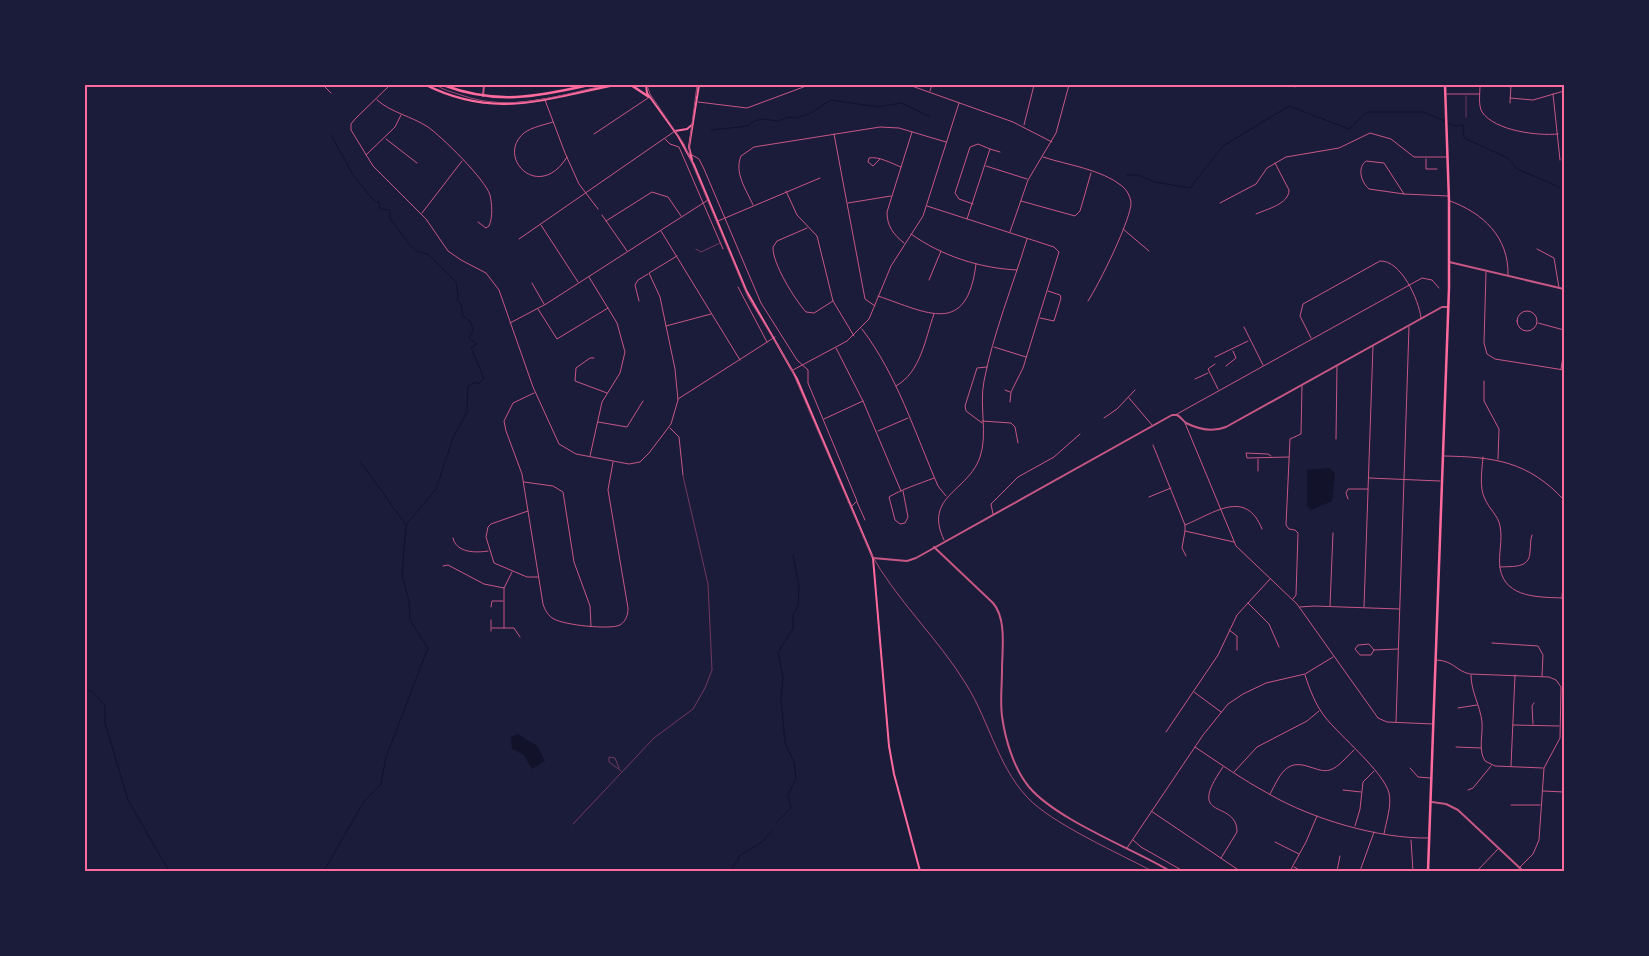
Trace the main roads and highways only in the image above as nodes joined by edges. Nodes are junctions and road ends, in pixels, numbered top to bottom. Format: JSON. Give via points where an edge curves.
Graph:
{"nodes":[{"id":1,"x":426,"y":85,"type":"edge"},
{"id":2,"x":443,"y":85,"type":"edge"},
{"id":3,"x":589,"y":85,"type":"edge"},
{"id":4,"x":614,"y":85,"type":"edge"},
{"id":5,"x":631,"y":85,"type":"edge"},
{"id":6,"x":646,"y":85,"type":"edge"},
{"id":7,"x":699,"y":85,"type":"edge"},
{"id":8,"x":1446,"y":85,"type":"edge"},
{"id":9,"x":483,"y":96,"type":"junction"},
{"id":10,"x":649,"y":97,"type":"junction"},
{"id":11,"x":488,"y":104,"type":"junction"},
{"id":12,"x":693,"y":124,"type":"junction"},
{"id":13,"x":675,"y":131,"type":"junction"},
{"id":14,"x":694,"y":164,"type":"junction"},
{"id":15,"x":920,"y":871,"type":"edge"},
{"id":16,"x":1428,"y":871,"type":"edge"}],
"edges":[{"from":1,"to":11,"type":"main road"},
{"from":2,"to":9,"type":"main road"},
{"from":3,"to":9,"type":"main road","via":[[542,96]]},
{"from":4,"to":11,"type":"main road","via":[[545,100]]},
{"from":5,"to":10,"type":"main road"},
{"from":6,"to":10,"type":"main road"},
{"from":7,"to":12,"type":"main road"},
{"from":8,"to":16,"type":"main road","via":[[1448,307]]},
{"from":9,"to":11,"type":"main road"},
{"from":10,"to":13,"type":"main road"},
{"from":12,"to":13,"type":"main road"},
{"from":12,"to":14,"type":"main road","via":[[689,147]]},
{"from":13,"to":14,"type":"main road"},
{"from":14,"to":15,"type":"main road","via":[[746,290],[793,370],[873,558],[889,746]]}]}
